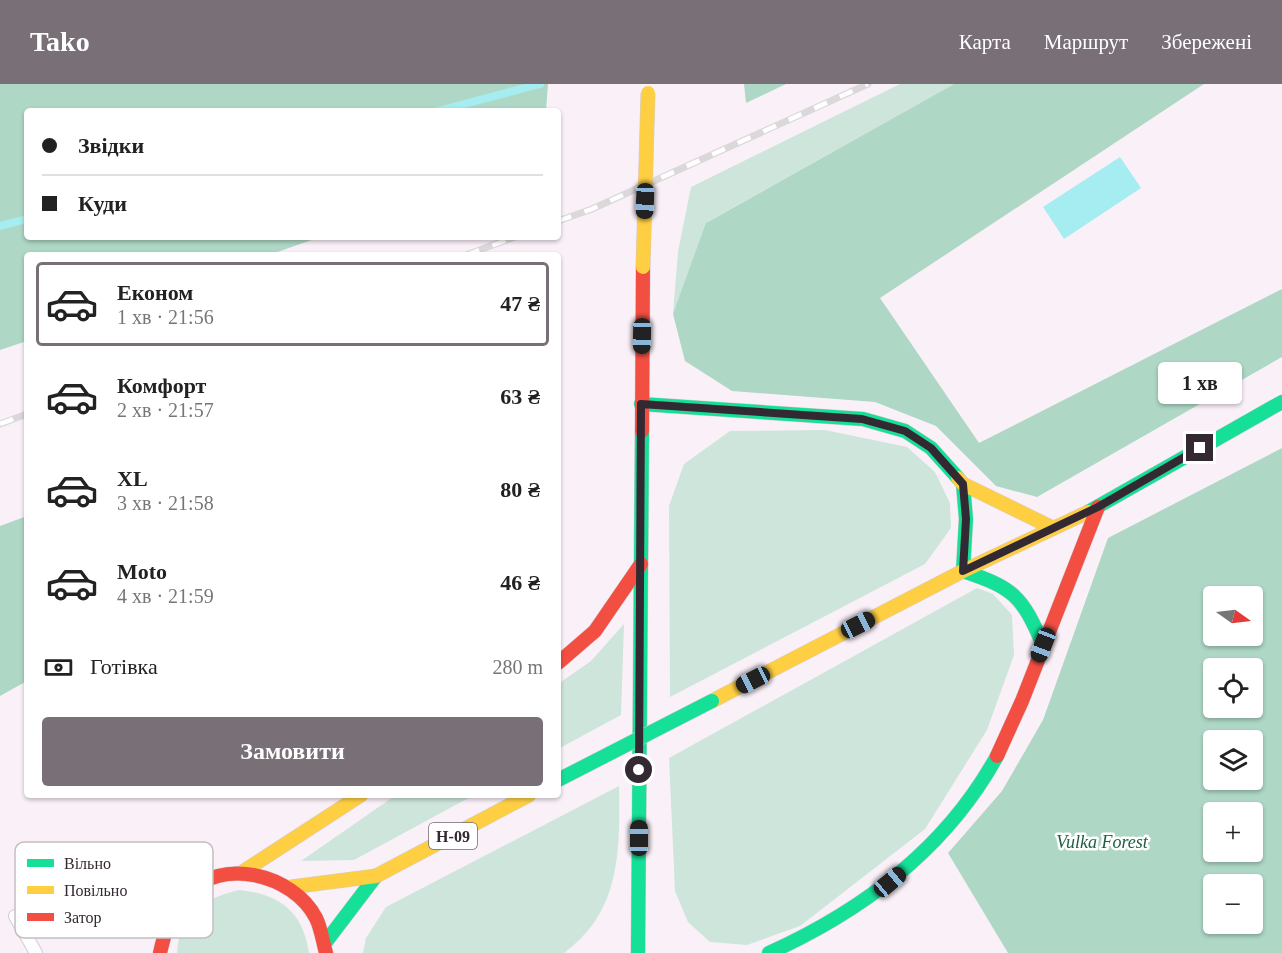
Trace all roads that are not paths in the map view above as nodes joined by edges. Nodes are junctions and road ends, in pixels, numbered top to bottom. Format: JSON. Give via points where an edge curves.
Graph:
{"nodes":[{"id":1,"x":648,"y":88,"type":"edge"},
{"id":2,"x":1282,"y":402,"type":"edge"},
{"id":3,"x":641,"y":404,"type":"junction"},
{"id":4,"x":963,"y":484,"type":"junction"},
{"id":5,"x":1098,"y":507,"type":"junction"},
{"id":6,"x":1053,"y":528,"type":"junction"},
{"id":7,"x":641,"y":564,"type":"junction"},
{"id":8,"x":963,"y":571,"type":"junction"},
{"id":9,"x":1043,"y":645,"type":"junction"},
{"id":10,"x":561,"y":661,"type":"edge"},
{"id":11,"x":561,"y":778,"type":"edge"},
{"id":12,"x":356,"y":798,"type":"edge"},
{"id":13,"x":523,"y":798,"type":"edge"},
{"id":14,"x":244,"y":871,"type":"junction"},
{"id":15,"x":376,"y":876,"type":"junction"},
{"id":16,"x":213,"y":878,"type":"edge"},
{"id":17,"x":291,"y":887,"type":"junction"},
{"id":18,"x":27,"y":938,"type":"edge"},
{"id":19,"x":161,"y":938,"type":"edge"},
{"id":20,"x":325,"y":948,"type":"edge"},
{"id":21,"x":36,"y":953,"type":"edge"},
{"id":22,"x":160,"y":953,"type":"edge"},
{"id":23,"x":638,"y":953,"type":"edge"},
{"id":24,"x":769,"y":953,"type":"edge"}],
"edges":[{"from":1,"to":3,"type":"main road","bridge":true},
{"from":2,"to":5,"type":"main road"},
{"from":3,"to":4,"type":"main road","via":[[862,419],[905,431],[931,448]]},
{"from":3,"to":7,"type":"main road"},
{"from":4,"to":6,"type":"main road"},
{"from":4,"to":8,"type":"main road"},
{"from":5,"to":6,"type":"main road"},
{"from":5,"to":9,"type":"main road"},
{"from":6,"to":8,"type":"main road"},
{"from":7,"to":10,"type":"main road","via":[[611,612],[578,650]]},
{"from":7,"to":23,"type":"main road"},
{"from":8,"to":9,"type":"main road","via":[[1003,584],[1026,604]]},
{"from":8,"to":11,"type":"main road","bridge":true},
{"from":9,"to":24,"type":"main road","via":[[1015,720],[978,789],[952,824],[875,894]]},
{"from":12,"to":14,"type":"main road"},
{"from":13,"to":15,"type":"main road","number":"Н-09"},
{"from":14,"to":16,"type":"main road","number":"Н-09"},
{"from":14,"to":17,"type":"main road","number":"Н-09","via":[[269,876]]},
{"from":15,"to":17,"type":"main road","number":"Н-09"},
{"from":15,"to":20,"type":"main road","number":"Н-09"},
{"from":17,"to":20,"type":"main road","number":"Н-09","via":[[313,912]]},
{"from":18,"to":21,"type":"lane"},
{"from":19,"to":22,"type":"main road","number":"Н-09"}]}
